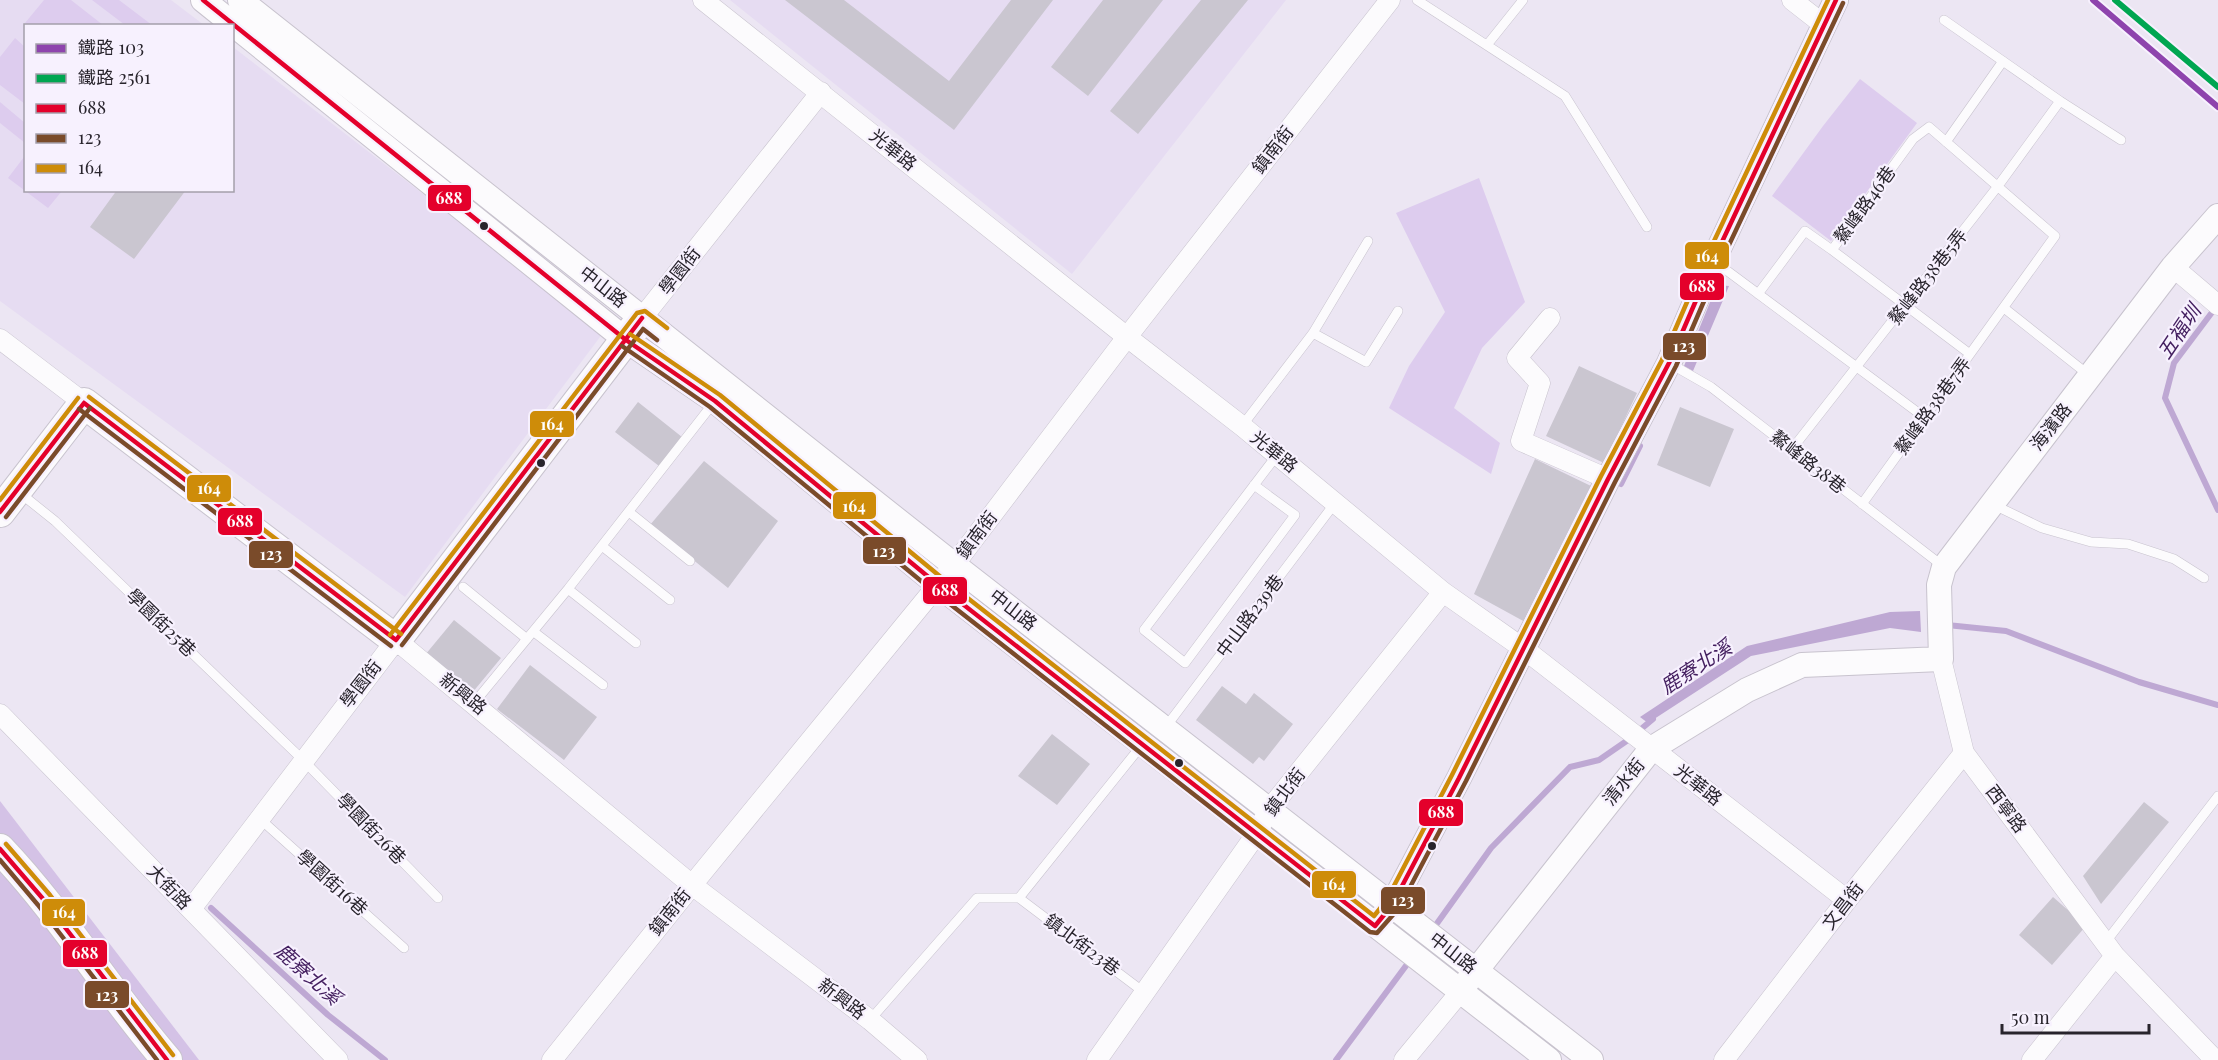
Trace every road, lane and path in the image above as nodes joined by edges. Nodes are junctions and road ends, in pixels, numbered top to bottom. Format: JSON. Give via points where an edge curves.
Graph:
{"nodes":[{"id":1,"x":203,"y":0,"type":"edge"},
{"id":2,"x":240,"y":0,"type":"edge"},
{"id":3,"x":704,"y":0,"type":"edge"},
{"id":4,"x":1390,"y":0,"type":"edge"},
{"id":5,"x":1417,"y":0,"type":"edge"},
{"id":6,"x":1523,"y":0,"type":"edge"},
{"id":7,"x":1792,"y":0,"type":"edge"},
{"id":8,"x":1836,"y":0,"type":"edge"},
{"id":9,"x":1944,"y":20,"type":"dead end"},
{"id":10,"x":1824,"y":25,"type":"junction"},
{"id":11,"x":1487,"y":45,"type":"junction"},
{"id":12,"x":2003,"y":61,"type":"junction"},
{"id":13,"x":821,"y":92,"type":"junction"},
{"id":14,"x":2060,"y":101,"type":"junction"},
{"id":15,"x":2121,"y":140,"type":"dead end"},
{"id":16,"x":1946,"y":142,"type":"junction"},
{"id":17,"x":1998,"y":186,"type":"junction"},
{"id":18,"x":2218,"y":216,"type":"edge"},
{"id":19,"x":1647,"y":227,"type":"dead end"},
{"id":20,"x":1368,"y":241,"type":"dead end"},
{"id":21,"x":1832,"y":250,"type":"junction"},
{"id":22,"x":1713,"y":261,"type":"junction"},
{"id":23,"x":2173,"y":267,"type":"junction"},
{"id":24,"x":1758,"y":294,"type":"junction"},
{"id":25,"x":1906,"y":305,"type":"junction"},
{"id":26,"x":2218,"y":305,"type":"edge"},
{"id":27,"x":2004,"y":309,"type":"junction"},
{"id":28,"x":1398,"y":311,"type":"dead end"},
{"id":29,"x":1550,"y":318,"type":"dead end"},
{"id":30,"x":634,"y":329,"type":"junction"},
{"id":31,"x":1313,"y":333,"type":"junction"},
{"id":32,"x":1127,"y":337,"type":"junction"},
{"id":33,"x":0,"y":339,"type":"edge"},
{"id":34,"x":1970,"y":354,"type":"junction"},
{"id":35,"x":1669,"y":363,"type":"junction"},
{"id":36,"x":1857,"y":366,"type":"junction"},
{"id":37,"x":2090,"y":376,"type":"junction"},
{"id":38,"x":715,"y":401,"type":"junction"},
{"id":39,"x":84,"y":403,"type":"junction"},
{"id":40,"x":1924,"y":417,"type":"junction"},
{"id":41,"x":1242,"y":426,"type":"junction"},
{"id":42,"x":1792,"y":449,"type":"junction"},
{"id":43,"x":1277,"y":455,"type":"junction"},
{"id":44,"x":1608,"y":479,"type":"junction"},
{"id":45,"x":1254,"y":485,"type":"junction"},
{"id":46,"x":8,"y":501,"type":"edge"},
{"id":47,"x":1335,"y":503,"type":"junction"},
{"id":48,"x":1862,"y":504,"type":"junction"},
{"id":49,"x":1992,"y":504,"type":"junction"},
{"id":50,"x":629,"y":512,"type":"junction"},
{"id":51,"x":602,"y":546,"type":"junction"},
{"id":52,"x":690,"y":561,"type":"dead end"},
{"id":53,"x":954,"y":565,"type":"junction"},
{"id":54,"x":1944,"y":567,"type":"junction"},
{"id":55,"x":2204,"y":578,"type":"dead end"},
{"id":56,"x":937,"y":584,"type":"junction"},
{"id":57,"x":463,"y":587,"type":"dead end"},
{"id":58,"x":568,"y":589,"type":"junction"},
{"id":59,"x":1443,"y":592,"type":"junction"},
{"id":60,"x":670,"y":600,"type":"dead end"},
{"id":61,"x":531,"y":636,"type":"junction"},
{"id":62,"x":396,"y":640,"type":"junction"},
{"id":63,"x":636,"y":643,"type":"dead end"},
{"id":64,"x":1524,"y":649,"type":"junction"},
{"id":65,"x":1941,"y":659,"type":"junction"},
{"id":66,"x":603,"y":685,"type":"dead end"},
{"id":67,"x":474,"y":703,"type":"junction"},
{"id":68,"x":0,"y":714,"type":"edge"},
{"id":69,"x":1165,"y":728,"type":"junction"},
{"id":70,"x":1143,"y":743,"type":"junction"},
{"id":71,"x":1651,"y":749,"type":"junction"},
{"id":72,"x":1964,"y":753,"type":"junction"},
{"id":73,"x":303,"y":760,"type":"junction"},
{"id":74,"x":2218,"y":796,"type":"edge"},
{"id":75,"x":1268,"y":811,"type":"junction"},
{"id":76,"x":259,"y":818,"type":"junction"},
{"id":77,"x":1257,"y":833,"type":"junction"},
{"id":78,"x":0,"y":849,"type":"edge"},
{"id":79,"x":692,"y":885,"type":"junction"},
{"id":80,"x":438,"y":898,"type":"dead end"},
{"id":81,"x":1019,"y":898,"type":"junction"},
{"id":82,"x":1847,"y":900,"type":"junction"},
{"id":83,"x":1392,"y":905,"type":"junction"},
{"id":84,"x":192,"y":909,"type":"junction"},
{"id":85,"x":1375,"y":926,"type":"junction"},
{"id":86,"x":404,"y":948,"type":"dead end"},
{"id":87,"x":2110,"y":949,"type":"junction"},
{"id":88,"x":1475,"y":969,"type":"junction"},
{"id":89,"x":1461,"y":991,"type":"junction"},
{"id":90,"x":1145,"y":993,"type":"junction"},
{"id":91,"x":870,"y":1020,"type":"junction"},
{"id":92,"x":166,"y":1060,"type":"edge"},
{"id":93,"x":338,"y":1060,"type":"edge"},
{"id":94,"x":552,"y":1060,"type":"edge"},
{"id":95,"x":917,"y":1060,"type":"edge"},
{"id":96,"x":1097,"y":1060,"type":"edge"},
{"id":97,"x":1404,"y":1060,"type":"edge"},
{"id":98,"x":1549,"y":1060,"type":"edge"},
{"id":99,"x":1591,"y":1060,"type":"edge"},
{"id":100,"x":1724,"y":1060,"type":"edge"},
{"id":101,"x":2032,"y":1060,"type":"edge"},
{"id":102,"x":2215,"y":1060,"type":"edge"}],
"edges":[{"from":1,"to":30,"type":"street","name":"中山路"},
{"from":2,"to":30,"type":"street","name":"中山路"},
{"from":3,"to":13,"type":"street","name":"光華路"},
{"from":4,"to":32,"type":"street","name":"鎮南街"},
{"from":5,"to":11,"type":"lane"},
{"from":6,"to":11,"type":"lane"},
{"from":7,"to":10,"type":"street"},
{"from":8,"to":10,"type":"street"},
{"from":9,"to":12,"type":"lane"},
{"from":10,"to":22,"type":"street"},
{"from":11,"to":19,"type":"lane","via":[[1565,96]]},
{"from":12,"to":14,"type":"lane"},
{"from":12,"to":16,"type":"lane"},
{"from":13,"to":30,"type":"street","name":"學園街"},
{"from":13,"to":32,"type":"street","name":"光華路"},
{"from":14,"to":15,"type":"lane"},
{"from":14,"to":17,"type":"lane","name":"鰲峰路38巷5弄"},
{"from":16,"to":17,"type":"lane"},
{"from":16,"to":21,"type":"lane","name":"鰲峰路46巷","via":[[1929,128],[1913,139]]},
{"from":17,"to":25,"type":"lane","name":"鰲峰路38巷5弄"},
{"from":17,"to":27,"type":"lane","name":"鰲峰路38巷7弄","via":[[2055,236]]},
{"from":18,"to":23,"type":"street","name":"海濱路"},
{"from":20,"to":31,"type":"lane"},
{"from":21,"to":24,"type":"lane","name":"鰲峰路46巷","via":[[1805,231]]},
{"from":21,"to":25,"type":"lane"},
{"from":22,"to":24,"type":"lane"},
{"from":22,"to":35,"type":"street"},
{"from":23,"to":26,"type":"street"},
{"from":23,"to":37,"type":"street","name":"海濱路"},
{"from":24,"to":36,"type":"lane"},
{"from":25,"to":34,"type":"lane"},
{"from":25,"to":36,"type":"lane","name":"鰲峰路38巷5弄"},
{"from":27,"to":34,"type":"lane","name":"鰲峰路38巷7弄"},
{"from":27,"to":37,"type":"lane"},
{"from":28,"to":31,"type":"lane","via":[[1366,362]]},
{"from":29,"to":44,"type":"street","via":[[1517,358],[1540,383],[1521,441]]},
{"from":30,"to":38,"type":"street","name":"中山路"},
{"from":30,"to":53,"type":"street","name":"中山路"},
{"from":30,"to":62,"type":"main road","name":"學園街"},
{"from":31,"to":41,"type":"lane"},
{"from":32,"to":41,"type":"street","name":"光華路"},
{"from":32,"to":53,"type":"street","name":"鎮南街"},
{"from":33,"to":39,"type":"street","name":"新興路"},
{"from":34,"to":40,"type":"lane","name":"鰲峰路38巷7弄"},
{"from":35,"to":42,"type":"lane","name":"鰲峰路38巷","via":[[1711,387]]},
{"from":35,"to":44,"type":"street"},
{"from":36,"to":40,"type":"lane"},
{"from":36,"to":42,"type":"lane","name":"鰲峰路38巷5弄"},
{"from":37,"to":49,"type":"street","name":"海濱路"},
{"from":38,"to":50,"type":"lane"},
{"from":38,"to":56,"type":"street","name":"中山路"},
{"from":39,"to":46,"type":"main road"},
{"from":39,"to":62,"type":"main road","name":"新興路"},
{"from":40,"to":48,"type":"lane","name":"鰲峰路38巷7弄"},
{"from":41,"to":43,"type":"street","name":"光華路"},
{"from":42,"to":48,"type":"lane","name":"鰲峰路38巷"},
{"from":43,"to":45,"type":"lane"},
{"from":43,"to":47,"type":"street","name":"光華路"},
{"from":44,"to":64,"type":"street"},
{"from":45,"to":45,"type":"lane","via":[[1144,630],[1185,663],[1295,515]]},
{"from":46,"to":73,"type":"lane","name":"學園街25巷","via":[[55,521]]},
{"from":47,"to":59,"type":"street","name":"光華路"},
{"from":47,"to":69,"type":"lane","name":"中山路239巷"},
{"from":48,"to":54,"type":"lane","name":"鰲峰路38巷"},
{"from":49,"to":54,"type":"street","name":"海濱路"},
{"from":49,"to":55,"type":"lane","via":[[2042,528],[2091,542],[2128,544],[2174,559]]},
{"from":50,"to":51,"type":"lane"},
{"from":50,"to":52,"type":"lane"},
{"from":51,"to":58,"type":"lane"},
{"from":51,"to":60,"type":"lane"},
{"from":53,"to":56,"type":"street","name":"鎮南街"},
{"from":53,"to":69,"type":"street","name":"中山路"},
{"from":54,"to":65,"type":"street","name":"海濱路","via":[[1939,585]]},
{"from":56,"to":70,"type":"street","name":"中山路"},
{"from":56,"to":79,"type":"street","name":"鎮南街"},
{"from":57,"to":61,"type":"lane"},
{"from":58,"to":61,"type":"lane"},
{"from":58,"to":63,"type":"lane"},
{"from":59,"to":64,"type":"street","name":"光華路"},
{"from":59,"to":75,"type":"street","name":"鎮北街"},
{"from":61,"to":66,"type":"lane"},
{"from":61,"to":67,"type":"lane"},
{"from":62,"to":67,"type":"street","name":"新興路"},
{"from":62,"to":73,"type":"street","name":"學園街"},
{"from":64,"to":71,"type":"street","name":"光華路"},
{"from":64,"to":83,"type":"street"},
{"from":65,"to":71,"type":"street","name":"清水街","via":[[1802,664],[1747,690]]},
{"from":65,"to":72,"type":"street","name":"西寧路"},
{"from":67,"to":79,"type":"street","name":"新興路"},
{"from":68,"to":84,"type":"street","name":"大街路"},
{"from":69,"to":75,"type":"street","name":"中山路"},
{"from":70,"to":77,"type":"street","name":"中山路"},
{"from":70,"to":81,"type":"lane"},
{"from":71,"to":82,"type":"street","name":"光華路"},
{"from":71,"to":88,"type":"street","name":"清水街"},
{"from":72,"to":82,"type":"street","name":"文昌街"},
{"from":72,"to":87,"type":"street","name":"西寧路"},
{"from":73,"to":76,"type":"street","name":"學園街"},
{"from":73,"to":80,"type":"lane","name":"學園街26巷"},
{"from":74,"to":87,"type":"lane"},
{"from":75,"to":77,"type":"street","name":"鎮北街"},
{"from":75,"to":83,"type":"street","name":"中山路"},
{"from":76,"to":84,"type":"street","name":"學園街"},
{"from":76,"to":86,"type":"lane","name":"學園街16巷"},
{"from":77,"to":85,"type":"street","name":"中山路"},
{"from":77,"to":90,"type":"street","name":"鎮北街"},
{"from":78,"to":92,"type":"main road","via":[[28,878]]},
{"from":79,"to":91,"type":"street","name":"新興路"},
{"from":79,"to":94,"type":"street","name":"鎮南街"},
{"from":81,"to":90,"type":"lane","name":"鎮北街23巷"},
{"from":81,"to":91,"type":"lane","via":[[977,898]]},
{"from":82,"to":100,"type":"street","name":"文昌街"},
{"from":83,"to":85,"type":"street"},
{"from":83,"to":88,"type":"street","name":"中山路"},
{"from":84,"to":93,"type":"street","name":"大街路"},
{"from":85,"to":89,"type":"street","name":"中山路"},
{"from":87,"to":101,"type":"street"},
{"from":87,"to":102,"type":"street","name":"西寧路"},
{"from":88,"to":89,"type":"street","name":"清水街"},
{"from":88,"to":99,"type":"street","name":"中山路"},
{"from":89,"to":97,"type":"street","name":"清水街"},
{"from":89,"to":98,"type":"street","name":"中山路"},
{"from":90,"to":96,"type":"street","name":"鎮北街"},
{"from":91,"to":95,"type":"street","name":"新興路"}]}
